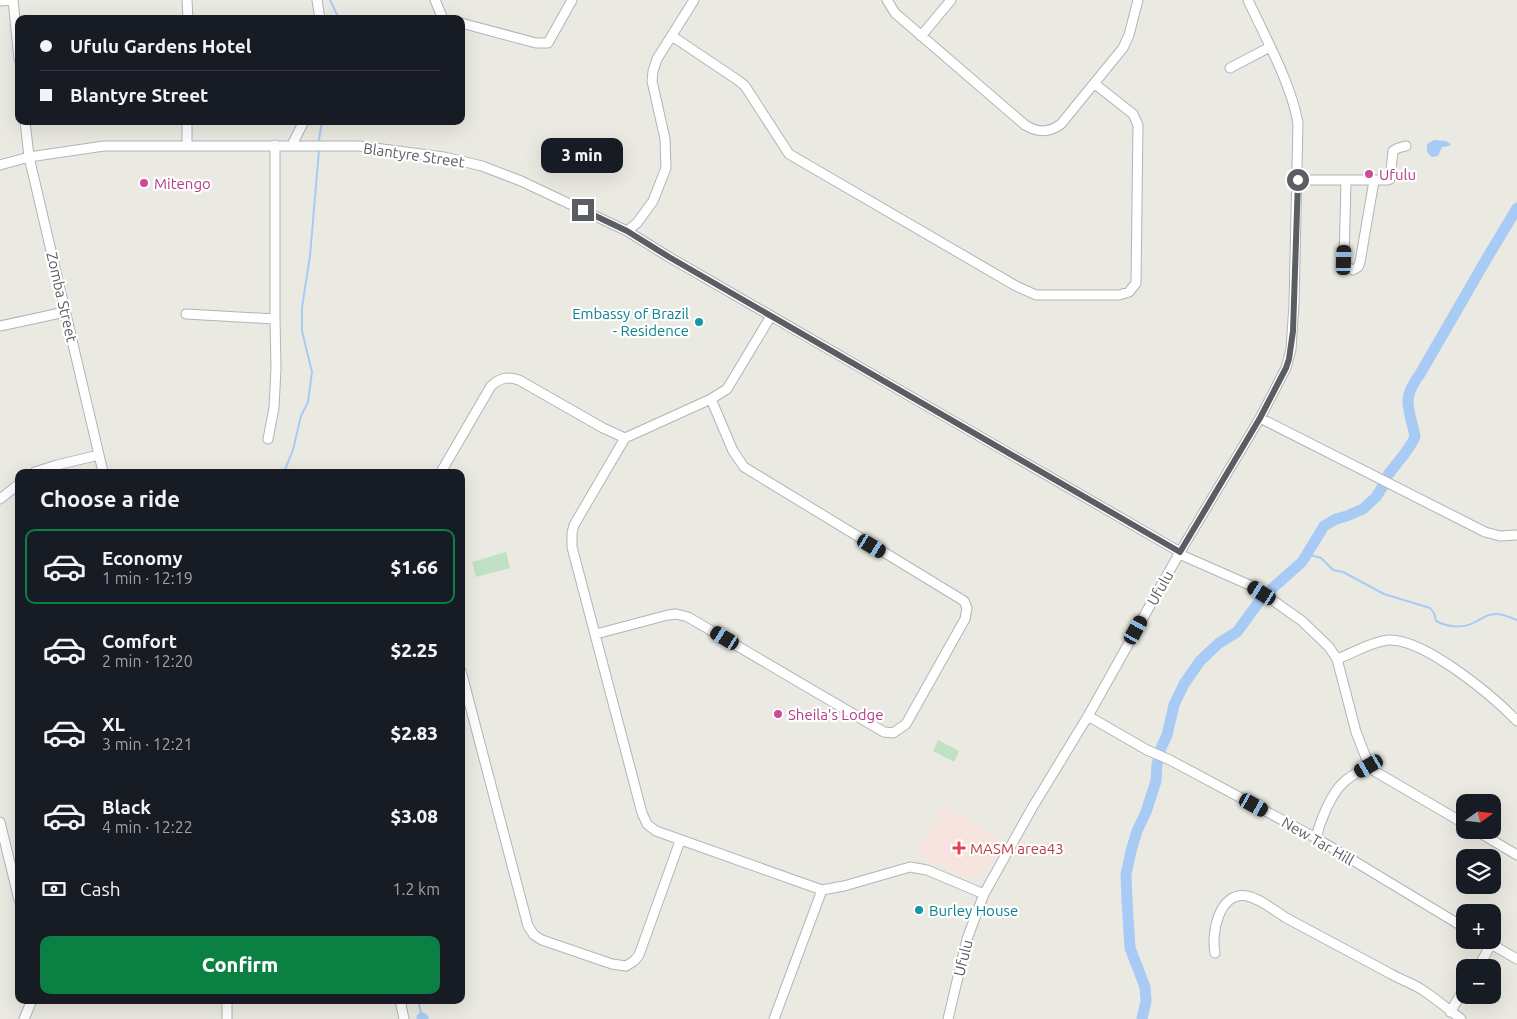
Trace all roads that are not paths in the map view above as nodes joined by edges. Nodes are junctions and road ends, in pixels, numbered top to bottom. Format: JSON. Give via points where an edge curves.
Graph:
{"nodes":[{"id":1,"x":13,"y":0,"type":"edge"},
{"id":2,"x":188,"y":0,"type":"edge"},
{"id":3,"x":317,"y":0,"type":"edge"},
{"id":4,"x":435,"y":0,"type":"edge"},
{"id":5,"x":572,"y":0,"type":"edge"},
{"id":6,"x":694,"y":0,"type":"edge"},
{"id":7,"x":887,"y":0,"type":"edge"},
{"id":8,"x":951,"y":0,"type":"edge"},
{"id":9,"x":1138,"y":0,"type":"edge"},
{"id":10,"x":1248,"y":0,"type":"edge"},
{"id":11,"x":0,"y":1,"type":"edge"},
{"id":12,"x":188,"y":15,"type":"edge"},
{"id":13,"x":319,"y":15,"type":"edge"},
{"id":14,"x":441,"y":15,"type":"edge"},
{"id":15,"x":15,"y":20,"type":"edge"},
{"id":16,"x":465,"y":24,"type":"edge"},
{"id":17,"x":672,"y":36,"type":"junction"},
{"id":18,"x":921,"y":36,"type":"junction"},
{"id":19,"x":1270,"y":47,"type":"junction"},
{"id":20,"x":1230,"y":68,"type":"dead end"},
{"id":21,"x":1095,"y":84,"type":"junction"},
{"id":22,"x":25,"y":125,"type":"edge"},
{"id":23,"x":187,"y":125,"type":"edge"},
{"id":24,"x":302,"y":125,"type":"edge"},
{"id":25,"x":275,"y":145,"type":"junction"},
{"id":26,"x":292,"y":145,"type":"junction"},
{"id":27,"x":186,"y":146,"type":"junction"},
{"id":28,"x":1406,"y":146,"type":"dead end"},
{"id":29,"x":29,"y":157,"type":"junction"},
{"id":30,"x":0,"y":165,"type":"edge"},
{"id":31,"x":1298,"y":180,"type":"junction"},
{"id":32,"x":1346,"y":181,"type":"junction"},
{"id":33,"x":1374,"y":181,"type":"junction"},
{"id":34,"x":627,"y":231,"type":"junction"},
{"id":35,"x":65,"y":312,"type":"junction"},
{"id":36,"x":186,"y":314,"type":"dead end"},
{"id":37,"x":771,"y":316,"type":"junction"},
{"id":38,"x":274,"y":319,"type":"junction"},
{"id":39,"x":0,"y":326,"type":"edge"},
{"id":40,"x":711,"y":399,"type":"junction"},
{"id":41,"x":1260,"y":418,"type":"junction"},
{"id":42,"x":625,"y":438,"type":"junction"},
{"id":43,"x":268,"y":439,"type":"dead end"},
{"id":44,"x":99,"y":455,"type":"junction"},
{"id":45,"x":44,"y":469,"type":"edge"},
{"id":46,"x":102,"y":469,"type":"edge"},
{"id":47,"x":444,"y":469,"type":"edge"},
{"id":48,"x":15,"y":487,"type":"edge"},
{"id":49,"x":0,"y":499,"type":"edge"},
{"id":50,"x":1517,"y":535,"type":"edge"},
{"id":51,"x":1180,"y":553,"type":"junction"},
{"id":52,"x":596,"y":634,"type":"junction"},
{"id":53,"x":1337,"y":659,"type":"junction"},
{"id":54,"x":465,"y":686,"type":"edge"},
{"id":55,"x":1088,"y":716,"type":"junction"},
{"id":56,"x":1517,"y":721,"type":"edge"},
{"id":57,"x":1369,"y":766,"type":"junction"},
{"id":58,"x":1456,"y":819,"type":"edge"},
{"id":59,"x":0,"y":822,"type":"edge"},
{"id":60,"x":1316,"y":838,"type":"junction"},
{"id":61,"x":1490,"y":839,"type":"edge"},
{"id":62,"x":680,"y":840,"type":"junction"},
{"id":63,"x":1517,"y":855,"type":"edge"},
{"id":64,"x":15,"y":884,"type":"edge"},
{"id":65,"x":822,"y":890,"type":"junction"},
{"id":66,"x":984,"y":894,"type":"junction"},
{"id":67,"x":1456,"y":923,"type":"edge"},
{"id":68,"x":1500,"y":949,"type":"edge"},
{"id":69,"x":1215,"y":953,"type":"dead end"},
{"id":70,"x":1517,"y":959,"type":"edge"},
{"id":71,"x":1456,"y":1002,"type":"edge"},
{"id":72,"x":30,"y":1004,"type":"edge"},
{"id":73,"x":227,"y":1004,"type":"edge"},
{"id":74,"x":401,"y":1004,"type":"edge"},
{"id":75,"x":1450,"y":1012,"type":"junction"},
{"id":76,"x":24,"y":1019,"type":"edge"},
{"id":77,"x":228,"y":1019,"type":"edge"},
{"id":78,"x":404,"y":1019,"type":"edge"},
{"id":79,"x":774,"y":1019,"type":"edge"},
{"id":80,"x":948,"y":1019,"type":"edge"},
{"id":81,"x":1461,"y":1019,"type":"edge"}],
"edges":[{"from":1,"to":11,"type":"street"},
{"from":1,"to":15,"type":"street"},
{"from":2,"to":12,"type":"street"},
{"from":3,"to":13,"type":"street"},
{"from":4,"to":14,"type":"street"},
{"from":5,"to":16,"type":"street","via":[[548,43],[536,43]]},
{"from":6,"to":17,"type":"street"},
{"from":7,"to":18,"type":"street","via":[[895,13]]},
{"from":8,"to":18,"type":"street"},
{"from":9,"to":21,"type":"street","via":[[1125,44]]},
{"from":10,"to":19,"type":"street","name":"Ufulu"},
{"from":17,"to":21,"type":"street","via":[[745,86],[789,154],[1036,295],[1119,295],[1129,292],[1136,283],[1138,125],[1132,114]]},
{"from":17,"to":34,"type":"street","via":[[657,59],[652,81],[665,139],[666,168],[653,201]]},
{"from":18,"to":21,"type":"street","via":[[1035,130],[1044,132],[1057,127]]},
{"from":19,"to":20,"type":"street"},
{"from":19,"to":31,"type":"street","name":"Ufulu","via":[[1296,115]]},
{"from":22,"to":29,"type":"street","name":"Zomba Street"},
{"from":23,"to":27,"type":"street"},
{"from":24,"to":26,"type":"street"},
{"from":25,"to":26,"type":"street","name":"Blantyre Street"},
{"from":25,"to":27,"type":"street","name":"Blantyre Street"},
{"from":25,"to":38,"type":"street"},
{"from":26,"to":34,"type":"street","name":"Blantyre Street","via":[[359,146],[472,163],[521,181]]},
{"from":27,"to":29,"type":"street","name":"Blantyre Street","via":[[104,146]]},
{"from":28,"to":33,"type":"street","via":[[1393,151],[1390,178]]},
{"from":29,"to":30,"type":"street","name":"Blantyre Street"},
{"from":29,"to":35,"type":"street","name":"Zomba Street"},
{"from":31,"to":32,"type":"street"},
{"from":31,"to":41,"type":"street","name":"Ufulu","via":[[1289,359]]},
{"from":32,"to":33,"type":"street"},
{"from":32,"to":33,"type":"street","via":[[1344,260],[1347,268],[1353,270],[1360,262]]},
{"from":34,"to":37,"type":"street","name":"Blantyre Street"},
{"from":35,"to":39,"type":"street"},
{"from":35,"to":44,"type":"street","name":"Zomba Street"},
{"from":36,"to":38,"type":"street"},
{"from":37,"to":40,"type":"street","via":[[727,389]]},
{"from":37,"to":51,"type":"street","name":"Blantyre Street"},
{"from":38,"to":43,"type":"street","via":[[276,375]]},
{"from":40,"to":42,"type":"street"},
{"from":40,"to":52,"type":"street","via":[[730,444],[744,467],[964,601],[965,619],[906,724],[892,733],[884,732],[688,617],[668,615]]},
{"from":41,"to":50,"type":"street","via":[[1485,532],[1500,536]]},
{"from":41,"to":51,"type":"street","name":"Ufulu"},
{"from":42,"to":47,"type":"street","via":[[519,380],[504,378],[491,386]]},
{"from":42,"to":52,"type":"street","via":[[572,533],[574,553]]},
{"from":44,"to":45,"type":"street"},
{"from":44,"to":46,"type":"street","name":"Zomba Street"},
{"from":48,"to":49,"type":"street"},
{"from":51,"to":53,"type":"street","name":"Blantyre Street","via":[[1254,587],[1302,621],[1329,646]]},
{"from":51,"to":55,"type":"street","name":"Ufulu"},
{"from":52,"to":62,"type":"street","via":[[644,819],[656,831]]},
{"from":53,"to":56,"type":"street","via":[[1389,640],[1421,648],[1490,695]]},
{"from":53,"to":57,"type":"street","via":[[1356,732]]},
{"from":54,"to":62,"type":"street","via":[[528,926],[538,938],[612,964],[626,966],[634,961]]},
{"from":55,"to":60,"type":"street","name":"New Tar Hill"},
{"from":55,"to":66,"type":"street","name":"Ufulu"},
{"from":57,"to":58,"type":"street"},
{"from":57,"to":60,"type":"street","via":[[1338,788]]},
{"from":59,"to":64,"type":"street"},
{"from":60,"to":67,"type":"street","name":"New Tar Hill"},
{"from":61,"to":63,"type":"street"},
{"from":62,"to":65,"type":"street"},
{"from":65,"to":66,"type":"street","via":[[910,867],[927,870]]},
{"from":65,"to":79,"type":"street"},
{"from":66,"to":80,"type":"street","name":"Ufulu","via":[[967,939]]},
{"from":68,"to":70,"type":"street"},
{"from":69,"to":75,"type":"street","via":[[1213,934],[1219,913],[1237,896],[1247,896],[1421,989]]},
{"from":71,"to":75,"type":"street"},
{"from":72,"to":76,"type":"street"},
{"from":73,"to":77,"type":"street"},
{"from":74,"to":78,"type":"street"},
{"from":75,"to":81,"type":"street"}]}
